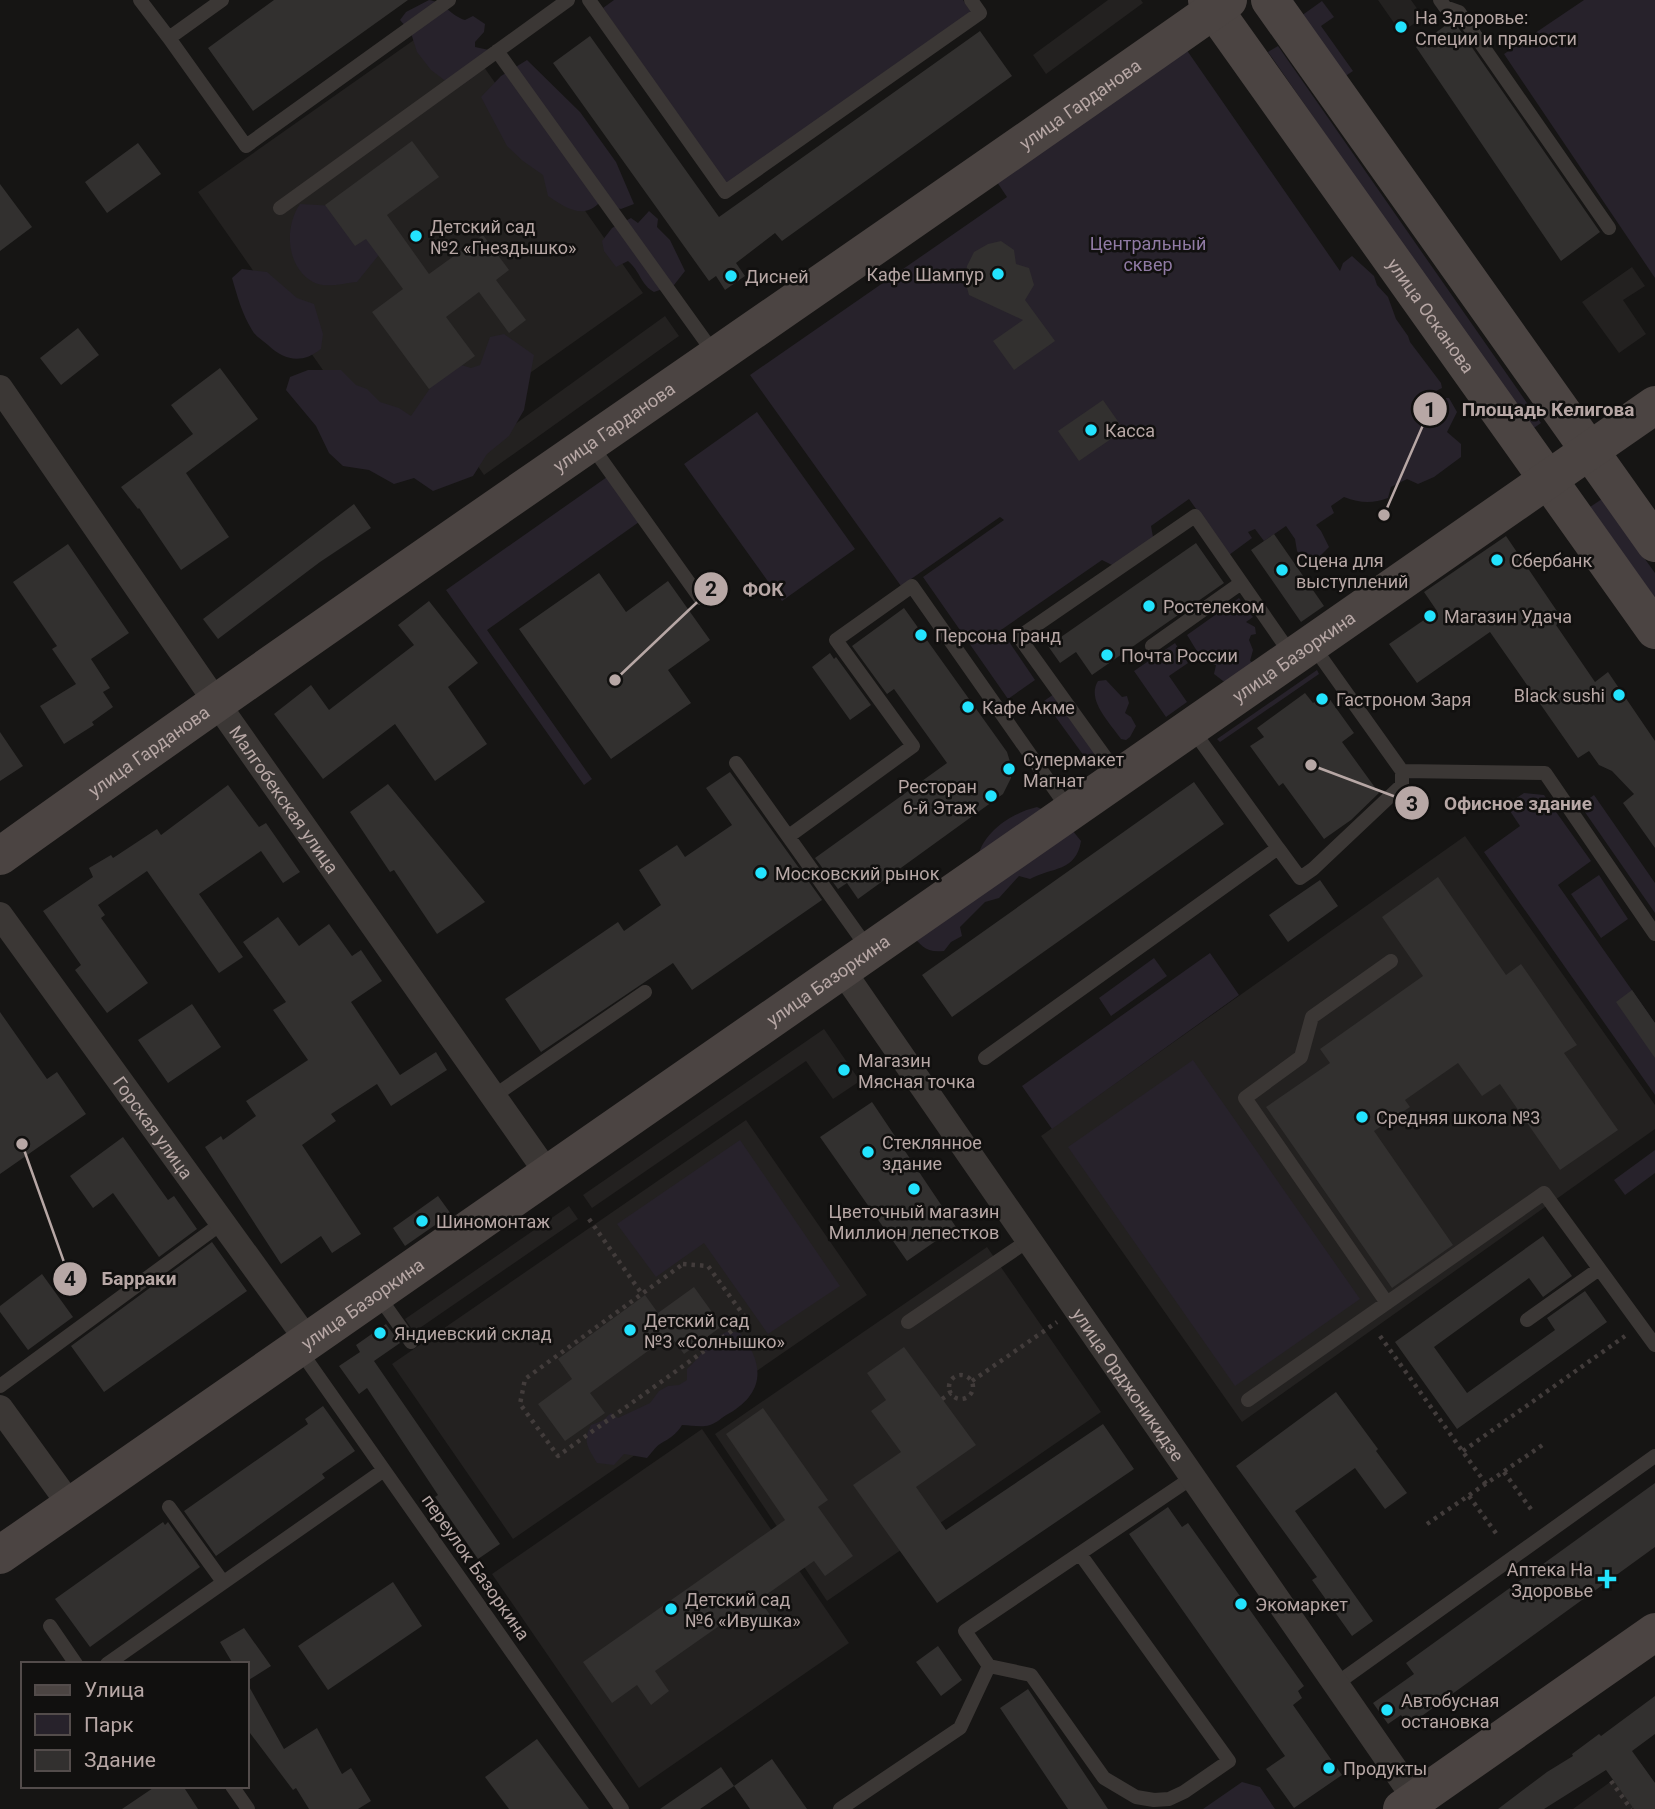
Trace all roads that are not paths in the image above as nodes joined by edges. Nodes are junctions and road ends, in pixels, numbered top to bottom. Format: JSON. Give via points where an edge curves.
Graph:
{"nodes":[{"id":1,"x":140,"y":0,"type":"edge"},
{"id":2,"x":222,"y":0,"type":"edge"},
{"id":3,"x":449,"y":0,"type":"edge"},
{"id":4,"x":568,"y":0,"type":"edge"},
{"id":5,"x":589,"y":0,"type":"edge"},
{"id":6,"x":971,"y":0,"type":"edge"},
{"id":7,"x":1270,"y":0,"type":"edge"},
{"id":8,"x":1440,"y":0,"type":"edge"},
{"id":9,"x":1216,"y":3,"type":"edge"},
{"id":10,"x":169,"y":38,"type":"junction"},
{"id":11,"x":497,"y":51,"type":"junction"},
{"id":12,"x":280,"y":208,"type":"dead end"},
{"id":13,"x":1609,"y":228,"type":"dead end"},
{"id":14,"x":717,"y":357,"type":"junction"},
{"id":15,"x":0,"y":388,"type":"edge"},
{"id":16,"x":1655,"y":405,"type":"edge"},
{"id":17,"x":590,"y":444,"type":"junction"},
{"id":18,"x":1589,"y":451,"type":"junction"},
{"id":19,"x":1548,"y":480,"type":"junction"},
{"id":20,"x":1655,"y":543,"type":"edge"},
{"id":21,"x":1241,"y":583,"type":"junction"},
{"id":22,"x":700,"y":598,"type":"dead end"},
{"id":23,"x":1655,"y":630,"type":"edge"},
{"id":24,"x":1152,"y":646,"type":"dead end"},
{"id":25,"x":1303,"y":651,"type":"junction"},
{"id":26,"x":216,"y":702,"type":"junction"},
{"id":27,"x":1191,"y":728,"type":"junction"},
{"id":28,"x":736,"y":763,"type":"dead end"},
{"id":29,"x":1402,"y":771,"type":"junction"},
{"id":30,"x":1120,"y":777,"type":"junction"},
{"id":31,"x":1071,"y":811,"type":"junction"},
{"id":32,"x":789,"y":836,"type":"junction"},
{"id":33,"x":1278,"y":848,"type":"junction"},
{"id":34,"x":0,"y":856,"type":"edge"},
{"id":35,"x":0,"y":915,"type":"edge"},
{"id":36,"x":1655,"y":934,"type":"edge"},
{"id":37,"x":856,"y":961,"type":"junction"},
{"id":38,"x":1391,"y":961,"type":"dead end"},
{"id":39,"x":645,"y":992,"type":"dead end"},
{"id":40,"x":985,"y":1058,"type":"dead end"},
{"id":41,"x":494,"y":1096,"type":"junction"},
{"id":42,"x":548,"y":1174,"type":"junction"},
{"id":43,"x":222,"y":1223,"type":"junction"},
{"id":44,"x":1029,"y":1240,"type":"junction"},
{"id":45,"x":1599,"y":1269,"type":"junction"},
{"id":46,"x":376,"y":1294,"type":"junction"},
{"id":47,"x":1387,"y":1303,"type":"junction"},
{"id":48,"x":1527,"y":1320,"type":"dead end"},
{"id":49,"x":908,"y":1322,"type":"dead end"},
{"id":50,"x":1646,"y":1326,"type":"edge"},
{"id":51,"x":411,"y":1342,"type":"dead end"},
{"id":52,"x":303,"y":1345,"type":"junction"},
{"id":53,"x":1655,"y":1345,"type":"edge"},
{"id":54,"x":0,"y":1386,"type":"edge"},
{"id":55,"x":1248,"y":1400,"type":"dead end"},
{"id":56,"x":0,"y":1408,"type":"edge"},
{"id":57,"x":1655,"y":1457,"type":"edge"},
{"id":58,"x":384,"y":1470,"type":"junction"},
{"id":59,"x":1193,"y":1477,"type":"junction"},
{"id":60,"x":71,"y":1506,"type":"junction"},
{"id":61,"x":169,"y":1507,"type":"dead end"},
{"id":62,"x":1080,"y":1554,"type":"junction"},
{"id":63,"x":0,"y":1555,"type":"edge"},
{"id":64,"x":223,"y":1582,"type":"junction"},
{"id":65,"x":50,"y":1626,"type":"dead end"},
{"id":66,"x":1655,"y":1632,"type":"edge"},
{"id":67,"x":75,"y":1662,"type":"edge"},
{"id":68,"x":110,"y":1662,"type":"edge"},
{"id":69,"x":989,"y":1666,"type":"junction"},
{"id":70,"x":1336,"y":1684,"type":"junction"},
{"id":71,"x":233,"y":1788,"type":"edge"},
{"id":72,"x":1409,"y":1804,"type":"edge"},
{"id":73,"x":248,"y":1809,"type":"edge"},
{"id":74,"x":622,"y":1809,"type":"edge"},
{"id":75,"x":840,"y":1809,"type":"edge"}],
"edges":[{"from":1,"to":10,"type":"lane"},
{"from":2,"to":10,"type":"lane"},
{"from":3,"to":10,"type":"lane","via":[[246,146]]},
{"from":4,"to":11,"type":"lane"},
{"from":5,"to":6,"type":"lane","via":[[725,192],[980,13]]},
{"from":7,"to":18,"type":"street"},
{"from":8,"to":13,"type":"lane","via":[[1459,12]]},
{"from":9,"to":14,"type":"street","name":"улица Гарданова"},
{"from":9,"to":19,"type":"street","name":"улица Осканова"},
{"from":11,"to":12,"type":"lane"},
{"from":11,"to":14,"type":"lane"},
{"from":14,"to":17,"type":"street","name":"улица Гарданова"},
{"from":15,"to":26,"type":"street","name":"Малгобекская улица"},
{"from":16,"to":18,"type":"street","name":"улица Базоркина"},
{"from":17,"to":22,"type":"lane"},
{"from":17,"to":26,"type":"street","name":"улица Гарданова"},
{"from":18,"to":19,"type":"street","name":"улица Базоркина"},
{"from":18,"to":20,"type":"street"},
{"from":19,"to":23,"type":"street","name":"улица Осканова"},
{"from":19,"to":25,"type":"street","name":"улица Базоркина"},
{"from":21,"to":24,"type":"lane"},
{"from":21,"to":25,"type":"lane"},
{"from":21,"to":30,"type":"lane","via":[[1195,516],[1019,637]]},
{"from":25,"to":27,"type":"street","name":"улица Базоркина"},
{"from":25,"to":29,"type":"lane"},
{"from":26,"to":34,"type":"street","name":"улица Гарданова"},
{"from":26,"to":41,"type":"street","name":"Малгобекская улица"},
{"from":27,"to":30,"type":"street","name":"улица Базоркина"},
{"from":27,"to":33,"type":"lane"},
{"from":28,"to":32,"type":"lane"},
{"from":29,"to":33,"type":"lane","via":[[1402,785],[1300,878]]},
{"from":29,"to":36,"type":"lane","via":[[1545,773]]},
{"from":30,"to":31,"type":"street","name":"улица Базоркина"},
{"from":31,"to":32,"type":"lane","via":[[912,586],[836,640],[913,746]]},
{"from":31,"to":37,"type":"street","name":"улица Базоркина"},
{"from":32,"to":37,"type":"lane"},
{"from":33,"to":40,"type":"lane"},
{"from":35,"to":43,"type":"street","name":"Горская улица"},
{"from":37,"to":42,"type":"street","name":"улица Базоркина"},
{"from":37,"to":44,"type":"street","name":"улица Орджоникидзе"},
{"from":38,"to":47,"type":"lane","via":[[1312,1017],[1301,1056],[1245,1098]]},
{"from":39,"to":41,"type":"lane"},
{"from":41,"to":42,"type":"street","name":"Малгобекская улица"},
{"from":42,"to":46,"type":"street","name":"улица Базоркина"},
{"from":43,"to":52,"type":"street","name":"Горская улица"},
{"from":43,"to":54,"type":"lane"},
{"from":44,"to":49,"type":"lane"},
{"from":44,"to":59,"type":"street","name":"улица Орджоникидзе"},
{"from":45,"to":47,"type":"lane","via":[[1544,1193]]},
{"from":45,"to":48,"type":"lane"},
{"from":45,"to":50,"type":"lane"},
{"from":46,"to":51,"type":"lane"},
{"from":46,"to":52,"type":"street","name":"улица Базоркина"},
{"from":47,"to":55,"type":"lane"},
{"from":50,"to":53,"type":"lane"},
{"from":52,"to":58,"type":"lane","name":"переулок Базоркина"},
{"from":52,"to":60,"type":"street","name":"улица Базоркина"},
{"from":56,"to":60,"type":"street"},
{"from":57,"to":70,"type":"lane"},
{"from":58,"to":64,"type":"lane"},
{"from":58,"to":74,"type":"lane","name":"переулок Базоркина"},
{"from":59,"to":62,"type":"lane"},
{"from":59,"to":70,"type":"street","name":"улица Орджоникидзе"},
{"from":60,"to":63,"type":"street","name":"улица Базоркина"},
{"from":61,"to":64,"type":"lane"},
{"from":62,"to":69,"type":"lane","via":[[965,1631]]},
{"from":62,"to":69,"type":"lane","via":[[1229,1761],[1169,1799],[1136,1797],[1104,1778],[1031,1675]]},
{"from":64,"to":68,"type":"lane"},
{"from":65,"to":67,"type":"lane"},
{"from":66,"to":72,"type":"street"},
{"from":69,"to":75,"type":"lane","via":[[960,1728]]},
{"from":70,"to":72,"type":"street","name":"улица Орджоникидзе"},
{"from":71,"to":73,"type":"lane"}]}
